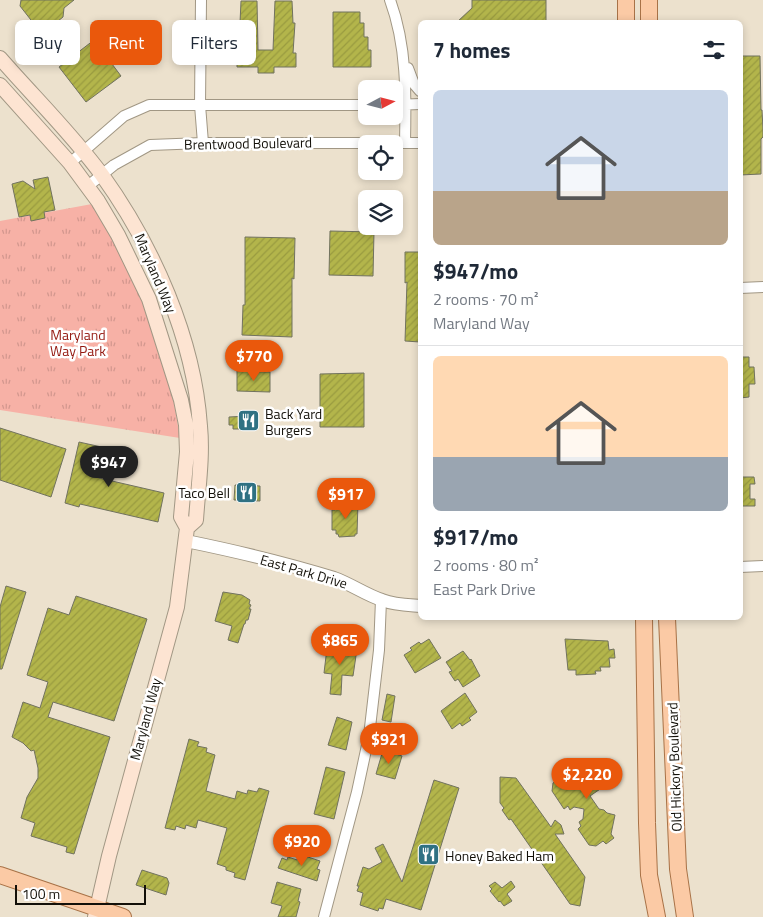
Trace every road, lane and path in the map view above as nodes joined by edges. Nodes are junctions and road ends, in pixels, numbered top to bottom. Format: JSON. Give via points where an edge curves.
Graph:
{"nodes":[{"id":1,"x":201,"y":0,"type":"edge"},
{"id":2,"x":390,"y":0,"type":"edge"},
{"id":3,"x":626,"y":0,"type":"edge"},
{"id":4,"x":649,"y":0,"type":"edge"},
{"id":5,"x":626,"y":20,"type":"edge"},
{"id":6,"x":649,"y":20,"type":"edge"},
{"id":7,"x":0,"y":58,"type":"edge"},
{"id":8,"x":404,"y":58,"type":"junction"},
{"id":9,"x":0,"y":85,"type":"edge"},
{"id":10,"x":418,"y":89,"type":"edge"},
{"id":11,"x":418,"y":104,"type":"edge"},
{"id":12,"x":200,"y":105,"type":"junction"},
{"id":13,"x":358,"y":105,"type":"edge"},
{"id":14,"x":406,"y":105,"type":"junction"},
{"id":15,"x":405,"y":142,"type":"junction"},
{"id":16,"x":203,"y":143,"type":"junction"},
{"id":17,"x":418,"y":143,"type":"edge"},
{"id":18,"x":83,"y":152,"type":"junction"},
{"id":19,"x":70,"y":163,"type":"junction"},
{"id":20,"x":102,"y":175,"type":"junction"},
{"id":21,"x":88,"y":186,"type":"junction"},
{"id":22,"x":763,"y":287,"type":"edge"},
{"id":23,"x":743,"y":288,"type":"edge"},
{"id":24,"x":190,"y":361,"type":"junction"},
{"id":25,"x":171,"y":367,"type":"junction"},
{"id":26,"x":187,"y":535,"type":"junction"},
{"id":27,"x":763,"y":566,"type":"edge"},
{"id":28,"x":743,"y":567,"type":"edge"},
{"id":29,"x":381,"y":600,"type":"junction"},
{"id":30,"x":418,"y":606,"type":"edge"},
{"id":31,"x":644,"y":620,"type":"edge"},
{"id":32,"x":667,"y":620,"type":"edge"},
{"id":33,"x":0,"y":875,"type":"edge"},
{"id":34,"x":95,"y":912,"type":"edge"},
{"id":35,"x":123,"y":917,"type":"edge"},
{"id":36,"x":324,"y":917,"type":"edge"},
{"id":37,"x":657,"y":917,"type":"edge"},
{"id":38,"x":685,"y":917,"type":"edge"}],
"edges":[{"from":1,"to":12,"type":"street"},
{"from":2,"to":8,"type":"street"},
{"from":3,"to":5,"type":"main road"},
{"from":4,"to":6,"type":"main road"},
{"from":7,"to":18,"type":"main road","name":"Maryland Way"},
{"from":8,"to":10,"type":"street"},
{"from":8,"to":14,"type":"street"},
{"from":9,"to":19,"type":"main road","name":"Maryland Way"},
{"from":11,"to":14,"type":"street"},
{"from":12,"to":13,"type":"street"},
{"from":12,"to":16,"type":"street"},
{"from":12,"to":18,"type":"street","via":[[149,106],[124,116]]},
{"from":14,"to":15,"type":"street"},
{"from":15,"to":16,"type":"street","name":"Brentwood Boulevard"},
{"from":15,"to":17,"type":"street","name":"Brentwood Boulevard"},
{"from":16,"to":20,"type":"street","name":"Brentwood Boulevard","via":[[150,145]]},
{"from":18,"to":19,"type":"street"},
{"from":18,"to":20,"type":"main road","name":"Maryland Way"},
{"from":19,"to":21,"type":"main road","name":"Maryland Way"},
{"from":20,"to":21,"type":"street","name":"Brentwood Boulevard"},
{"from":20,"to":24,"type":"main road","name":"Maryland Way","via":[[136,228],[168,294]]},
{"from":21,"to":25,"type":"main road","name":"Maryland Way","via":[[118,235],[149,298]]},
{"from":22,"to":23,"type":"street"},
{"from":24,"to":25,"type":"main road"},
{"from":24,"to":26,"type":"main road","name":"Maryland Way","via":[[201,452],[196,520]]},
{"from":25,"to":26,"type":"main road","name":"Maryland Way","via":[[186,424],[187,452],[181,517]]},
{"from":26,"to":29,"type":"street","name":"East Park Drive","via":[[216,547],[334,578]]},
{"from":26,"to":34,"type":"main road","name":"Maryland Way","via":[[177,607]]},
{"from":27,"to":28,"type":"street"},
{"from":29,"to":30,"type":"street","name":"East Park Drive"},
{"from":29,"to":36,"type":"street","via":[[369,736]]},
{"from":31,"to":37,"type":"main road","name":"Old Hickory Boulevard","via":[[647,823],[650,875]]},
{"from":32,"to":38,"type":"main road","name":"Old Hickory Boulevard","via":[[678,868]]},
{"from":33,"to":34,"type":"main road"},
{"from":34,"to":35,"type":"main road"}]}
